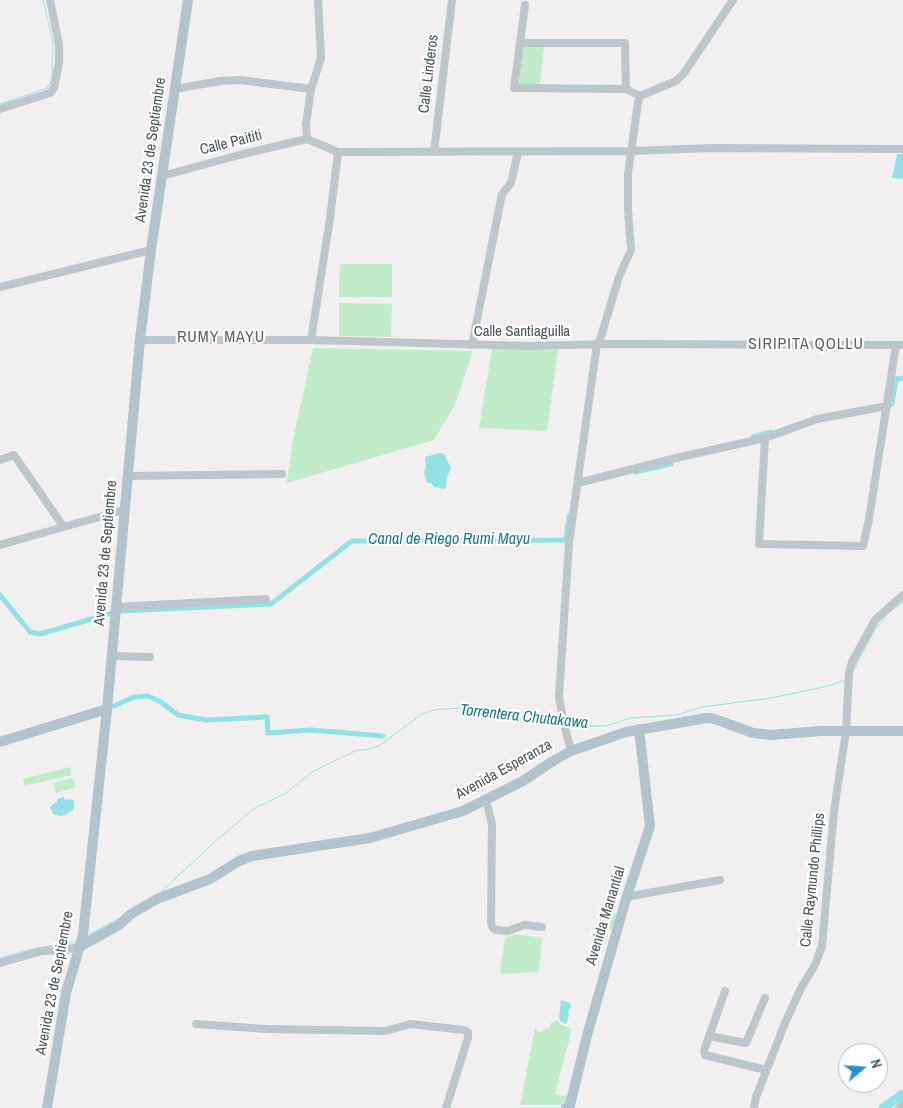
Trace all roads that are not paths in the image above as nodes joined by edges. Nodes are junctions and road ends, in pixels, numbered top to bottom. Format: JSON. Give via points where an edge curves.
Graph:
{"nodes":[{"id":1,"x":50,"y":0,"type":"edge"},
{"id":2,"x":188,"y":0,"type":"edge"},
{"id":3,"x":318,"y":0,"type":"edge"},
{"id":4,"x":452,"y":0,"type":"edge"},
{"id":5,"x":733,"y":0,"type":"edge"},
{"id":6,"x":525,"y":5,"type":"dead end"},
{"id":7,"x":520,"y":43,"type":"junction"},
{"id":8,"x":175,"y":89,"type":"junction"},
{"id":9,"x":311,"y":89,"type":"junction"},
{"id":10,"x":626,"y":89,"type":"junction"},
{"id":11,"x":640,"y":96,"type":"junction"},
{"id":12,"x":0,"y":109,"type":"edge"},
{"id":13,"x":307,"y":139,"type":"junction"},
{"id":14,"x":903,"y":149,"type":"edge"},
{"id":15,"x":632,"y":151,"type":"junction"},
{"id":16,"x":338,"y":152,"type":"junction"},
{"id":17,"x":434,"y":152,"type":"junction"},
{"id":18,"x":518,"y":152,"type":"junction"},
{"id":19,"x":162,"y":176,"type":"junction"},
{"id":20,"x":151,"y":250,"type":"junction"},
{"id":21,"x":0,"y":287,"type":"edge"},
{"id":22,"x":140,"y":340,"type":"junction"},
{"id":23,"x":311,"y":340,"type":"junction"},
{"id":24,"x":597,"y":344,"type":"junction"},
{"id":25,"x":472,"y":345,"type":"junction"},
{"id":26,"x":900,"y":345,"type":"edge"},
{"id":27,"x":887,"y":406,"type":"junction"},
{"id":28,"x":765,"y":438,"type":"junction"},
{"id":29,"x":0,"y":460,"type":"edge"},
{"id":30,"x":282,"y":474,"type":"dead end"},
{"id":31,"x":128,"y":476,"type":"junction"},
{"id":32,"x":578,"y":482,"type":"junction"},
{"id":33,"x":124,"y":510,"type":"junction"},
{"id":34,"x":63,"y":526,"type":"junction"},
{"id":35,"x":0,"y":544,"type":"edge"},
{"id":36,"x":903,"y":595,"type":"edge"},
{"id":37,"x":266,"y":598,"type":"dead end"},
{"id":38,"x":116,"y":606,"type":"junction"},
{"id":39,"x":111,"y":656,"type":"junction"},
{"id":40,"x":150,"y":657,"type":"dead end"},
{"id":41,"x":107,"y":709,"type":"junction"},
{"id":42,"x":640,"y":729,"type":"junction"},
{"id":43,"x":903,"y":730,"type":"edge"},
{"id":44,"x":846,"y":731,"type":"junction"},
{"id":45,"x":0,"y":742,"type":"edge"},
{"id":46,"x":571,"y":751,"type":"junction"},
{"id":47,"x":486,"y":800,"type":"junction"},
{"id":48,"x":720,"y":880,"type":"dead end"},
{"id":49,"x":626,"y":899,"type":"junction"},
{"id":50,"x":542,"y":927,"type":"dead end"},
{"id":51,"x":81,"y":942,"type":"junction"},
{"id":52,"x":0,"y":963,"type":"edge"},
{"id":53,"x":724,"y":992,"type":"dead end"},
{"id":54,"x":765,"y":998,"type":"dead end"},
{"id":55,"x":196,"y":1024,"type":"dead end"},
{"id":56,"x":708,"y":1036,"type":"junction"},
{"id":57,"x":766,"y":1070,"type":"junction"},
{"id":58,"x":903,"y":1104,"type":"edge"},
{"id":59,"x":47,"y":1108,"type":"edge"},
{"id":60,"x":446,"y":1108,"type":"edge"},
{"id":61,"x":566,"y":1108,"type":"edge"},
{"id":62,"x":754,"y":1108,"type":"edge"},
{"id":63,"x":899,"y":1108,"type":"edge"}],
"edges":[{"from":1,"to":12,"type":"street","via":[[59,44],[54,88],[50,93]]},
{"from":2,"to":8,"type":"main road","name":"Avenida 23 de Septiembre"},
{"from":3,"to":9,"type":"street","via":[[321,58]]},
{"from":4,"to":17,"type":"street","name":"Calle Linderos"},
{"from":5,"to":11,"type":"street","via":[[684,74],[676,81]]},
{"from":6,"to":7,"type":"street"},
{"from":7,"to":10,"type":"street","via":[[625,42]]},
{"from":7,"to":10,"type":"street","via":[[514,88]]},
{"from":8,"to":9,"type":"street","via":[[240,80]]},
{"from":8,"to":19,"type":"main road","name":"Avenida 23 de Septiembre"},
{"from":9,"to":13,"type":"street"},
{"from":10,"to":11,"type":"street"},
{"from":11,"to":15,"type":"street"},
{"from":13,"to":16,"type":"street"},
{"from":13,"to":19,"type":"street","name":"Calle Paititi"},
{"from":14,"to":15,"type":"street"},
{"from":15,"to":18,"type":"street"},
{"from":15,"to":24,"type":"street","via":[[628,174],[631,250]]},
{"from":16,"to":17,"type":"street"},
{"from":16,"to":23,"type":"street"},
{"from":17,"to":18,"type":"street"},
{"from":18,"to":25,"type":"street","via":[[511,183],[502,194]]},
{"from":19,"to":20,"type":"main road","name":"Avenida 23 de Septiembre"},
{"from":20,"to":21,"type":"street"},
{"from":20,"to":22,"type":"main road","name":"Avenida 23 de Septiembre"},
{"from":22,"to":23,"type":"street","name":"Calle Santiaguilla"},
{"from":22,"to":31,"type":"main road","name":"Avenida 23 de Septiembre"},
{"from":23,"to":25,"type":"street","name":"Calle Santiaguilla"},
{"from":24,"to":25,"type":"street","name":"Calle Santiaguilla"},
{"from":24,"to":26,"type":"street","name":"Calle Santiaguilla"},
{"from":24,"to":32,"type":"street"},
{"from":26,"to":27,"type":"street"},
{"from":27,"to":28,"type":"street","via":[[817,420]]},
{"from":27,"to":28,"type":"street","via":[[863,546],[759,544]]},
{"from":28,"to":32,"type":"street"},
{"from":29,"to":34,"type":"street","via":[[14,455]]},
{"from":30,"to":31,"type":"street"},
{"from":31,"to":33,"type":"main road","name":"Avenida 23 de Septiembre"},
{"from":32,"to":46,"type":"street","via":[[569,543],[559,696]]},
{"from":33,"to":34,"type":"street"},
{"from":33,"to":38,"type":"main road","name":"Avenida 23 de Septiembre"},
{"from":34,"to":35,"type":"street"},
{"from":36,"to":44,"type":"street","name":"Calle Raymundo Phillips","via":[[875,620],[852,662]]},
{"from":37,"to":38,"type":"street"},
{"from":38,"to":39,"type":"main road","name":"Avenida 23 de Septiembre"},
{"from":39,"to":40,"type":"street"},
{"from":39,"to":41,"type":"main road","name":"Avenida 23 de Septiembre"},
{"from":41,"to":45,"type":"main road"},
{"from":41,"to":51,"type":"main road","name":"Avenida 23 de Septiembre"},
{"from":42,"to":44,"type":"main road","name":"Avenida Esperanza","via":[[715,718],[753,733]]},
{"from":42,"to":46,"type":"main road","name":"Avenida Esperanza"},
{"from":42,"to":49,"type":"main road","name":"Avenida Manantial","via":[[650,826]]},
{"from":43,"to":44,"type":"main road","name":"Avenida Esperanza"},
{"from":44,"to":57,"type":"street","name":"Calle Raymundo Phillips","via":[[834,811],[822,946]]},
{"from":46,"to":47,"type":"main road","name":"Avenida Esperanza"},
{"from":47,"to":50,"type":"street","via":[[492,824],[492,927],[508,931],[524,925]]},
{"from":47,"to":51,"type":"main road","name":"Avenida Esperanza","via":[[463,811],[370,838],[252,856],[210,879],[157,899],[119,925]]},
{"from":48,"to":49,"type":"street"},
{"from":49,"to":61,"type":"main road","name":"Avenida Manantial","via":[[570,1105]]},
{"from":51,"to":52,"type":"street","via":[[62,950],[42,951]]},
{"from":51,"to":59,"type":"main road","name":"Avenida 23 de Septiembre","via":[[66,993]]},
{"from":53,"to":56,"type":"street"},
{"from":54,"to":56,"type":"street","via":[[746,1043]]},
{"from":55,"to":60,"type":"street","via":[[386,1031],[410,1024],[464,1030],[468,1032],[468,1038]]},
{"from":56,"to":57,"type":"street","via":[[705,1055]]},
{"from":57,"to":62,"type":"street","name":"Calle Raymundo Phillips"},
{"from":58,"to":63,"type":"street"}]}
